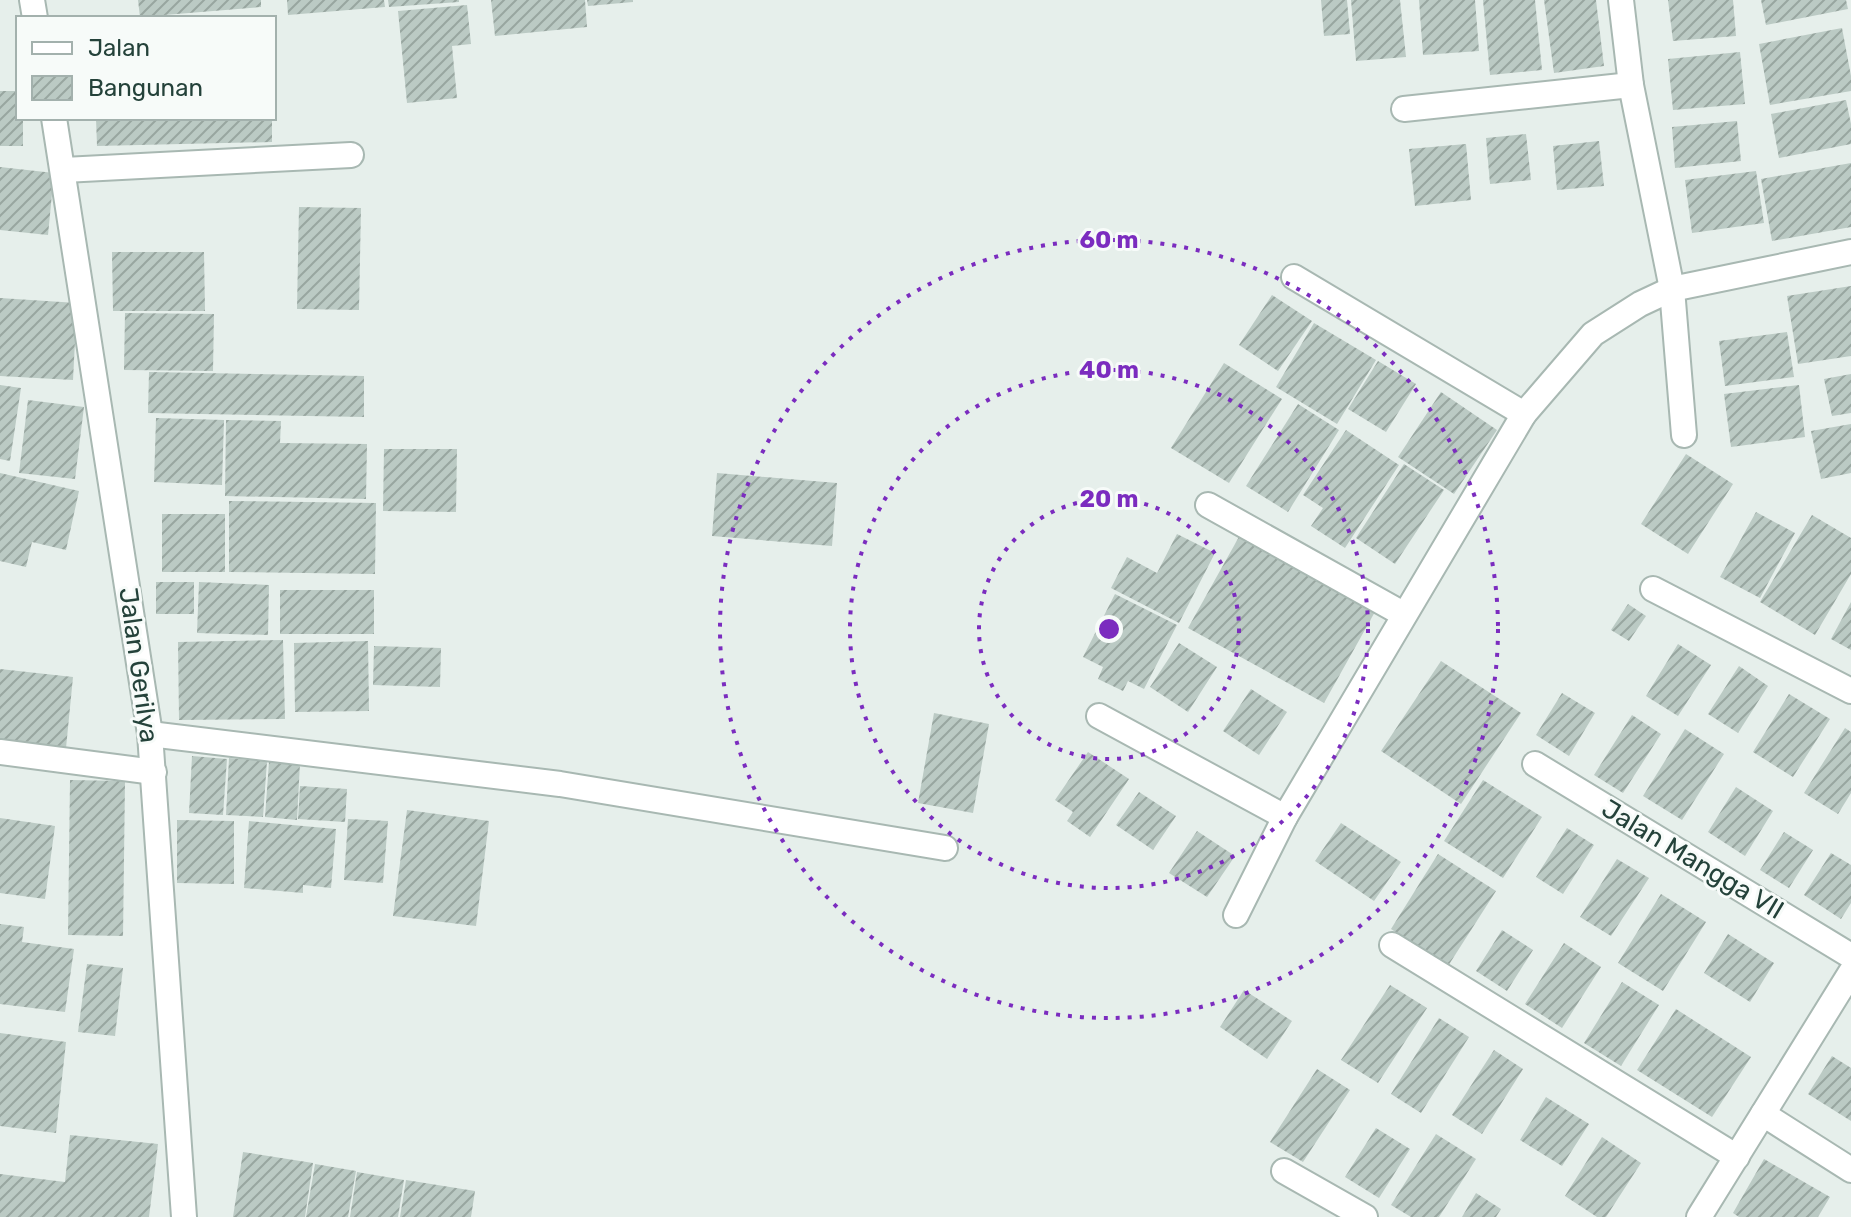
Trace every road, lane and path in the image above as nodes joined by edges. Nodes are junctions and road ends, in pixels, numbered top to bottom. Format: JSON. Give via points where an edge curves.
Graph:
{"nodes":[{"id":1,"x":1621,"y":0,"type":"edge"},
{"id":2,"x":1631,"y":85,"type":"junction"},
{"id":3,"x":1404,"y":109,"type":"dead end"},
{"id":4,"x":54,"y":120,"type":"edge"},
{"id":5,"x":351,"y":155,"type":"dead end"},
{"id":6,"x":64,"y":170,"type":"junction"},
{"id":7,"x":1851,"y":252,"type":"edge"},
{"id":8,"x":1294,"y":277,"type":"dead end"},
{"id":9,"x":1672,"y":289,"type":"junction"},
{"id":10,"x":1524,"y":414,"type":"junction"},
{"id":11,"x":1684,"y":435,"type":"dead end"},
{"id":12,"x":1208,"y":505,"type":"dead end"},
{"id":13,"x":1653,"y":589,"type":"dead end"},
{"id":14,"x":1403,"y":614,"type":"junction"},
{"id":15,"x":1851,"y":691,"type":"edge"},
{"id":16,"x":1099,"y":716,"type":"dead end"},
{"id":17,"x":150,"y":734,"type":"junction"},
{"id":18,"x":0,"y":752,"type":"edge"},
{"id":19,"x":1535,"y":764,"type":"dead end"},
{"id":20,"x":154,"y":772,"type":"junction"},
{"id":21,"x":1285,"y":817,"type":"junction"},
{"id":22,"x":945,"y":848,"type":"dead end"},
{"id":23,"x":1236,"y":915,"type":"dead end"},
{"id":24,"x":1392,"y":945,"type":"dead end"},
{"id":25,"x":1851,"y":956,"type":"edge"},
{"id":26,"x":1851,"y":972,"type":"edge"},
{"id":27,"x":1763,"y":1114,"type":"junction"},
{"id":28,"x":1737,"y":1157,"type":"junction"},
{"id":29,"x":1851,"y":1170,"type":"edge"},
{"id":30,"x":1284,"y":1171,"type":"dead end"},
{"id":31,"x":184,"y":1217,"type":"edge"},
{"id":32,"x":1365,"y":1217,"type":"edge"},
{"id":33,"x":1699,"y":1217,"type":"edge"}],
"edges":[{"from":1,"to":2,"type":"street"},
{"from":2,"to":3,"type":"street"},
{"from":2,"to":9,"type":"street"},
{"from":4,"to":6,"type":"street","name":"Jalan Gerilya"},
{"from":5,"to":6,"type":"street"},
{"from":6,"to":17,"type":"street","name":"Jalan Gerilya"},
{"from":7,"to":9,"type":"street"},
{"from":8,"to":10,"type":"street"},
{"from":9,"to":10,"type":"street","via":[[1593,334]]},
{"from":9,"to":11,"type":"street"},
{"from":10,"to":14,"type":"street"},
{"from":12,"to":14,"type":"street"},
{"from":13,"to":15,"type":"street"},
{"from":14,"to":21,"type":"street"},
{"from":16,"to":21,"type":"street"},
{"from":17,"to":20,"type":"street","name":"Jalan Gerilya"},
{"from":17,"to":22,"type":"street","via":[[560,784]]},
{"from":18,"to":20,"type":"street"},
{"from":19,"to":25,"type":"street","name":"Jalan Mangga VII"},
{"from":20,"to":31,"type":"street","name":"Jalan Gerilya"},
{"from":21,"to":23,"type":"street"},
{"from":24,"to":28,"type":"street"},
{"from":26,"to":27,"type":"street"},
{"from":27,"to":28,"type":"street"},
{"from":27,"to":29,"type":"street"},
{"from":28,"to":33,"type":"street"},
{"from":30,"to":32,"type":"street"}]}
